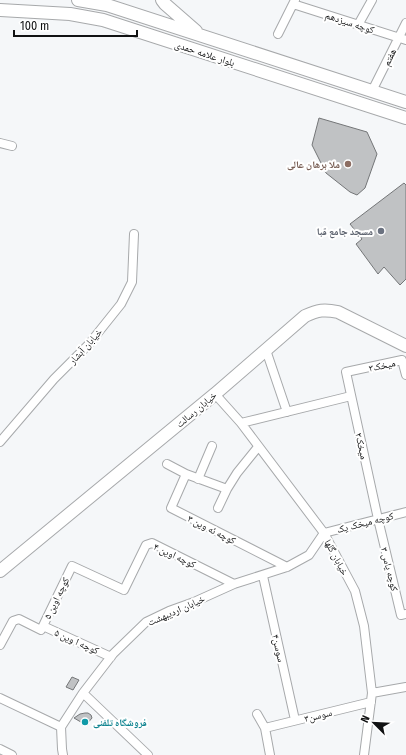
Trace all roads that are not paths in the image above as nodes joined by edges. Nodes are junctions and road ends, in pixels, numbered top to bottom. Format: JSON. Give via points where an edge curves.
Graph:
{"nodes":[{"id":1,"x":78,"y":0,"type":"edge"},
{"id":2,"x":162,"y":0,"type":"edge"},
{"id":3,"x":372,"y":0,"type":"edge"},
{"id":4,"x":294,"y":2,"type":"edge"},
{"id":5,"x":0,"y":10,"type":"edge"},
{"id":6,"x":406,"y":23,"type":"edge"},
{"id":7,"x":358,"y":25,"type":"junction"},
{"id":8,"x":278,"y":34,"type":"dead end"},
{"id":9,"x":200,"y":35,"type":"junction"},
{"id":10,"x":402,"y":39,"type":"edge"},
{"id":11,"x":372,"y":91,"type":"junction"},
{"id":12,"x":406,"y":102,"type":"edge"},
{"id":13,"x":406,"y":118,"type":"edge"},
{"id":14,"x":0,"y":143,"type":"edge"},
{"id":15,"x":12,"y":146,"type":"dead end"},
{"id":16,"x":134,"y":234,"type":"dead end"},
{"id":17,"x":406,"y":346,"type":"edge"},
{"id":18,"x":266,"y":350,"type":"junction"},
{"id":19,"x":346,"y":372,"type":"joint"},
{"id":20,"x":406,"y":375,"type":"edge"},
{"id":21,"x":215,"y":394,"type":"junction"},
{"id":22,"x":351,"y":396,"type":"junction"},
{"id":23,"x":287,"y":412,"type":"junction"},
{"id":24,"x":241,"y":423,"type":"junction"},
{"id":25,"x":0,"y":442,"type":"edge"},
{"id":26,"x":212,"y":446,"type":"dead end"},
{"id":27,"x":258,"y":447,"type":"junction"},
{"id":28,"x":167,"y":464,"type":"dead end"},
{"id":29,"x":186,"y":474,"type":"junction"},
{"id":30,"x":198,"y":479,"type":"junction"},
{"id":31,"x":227,"y":489,"type":"junction"},
{"id":32,"x":218,"y":508,"type":"dead end"},
{"id":33,"x":406,"y":512,"type":"edge"},
{"id":34,"x":378,"y":519,"type":"junction"},
{"id":35,"x":324,"y":532,"type":"junction"},
{"id":36,"x":72,"y":566,"type":"joint"},
{"id":37,"x":287,"y":567,"type":"junction"},
{"id":38,"x":0,"y":571,"type":"edge"},
{"id":39,"x":262,"y":576,"type":"junction"},
{"id":40,"x":234,"y":584,"type":"junction"},
{"id":41,"x":406,"y":614,"type":"edge"},
{"id":42,"x":42,"y":628,"type":"junction"},
{"id":43,"x":0,"y":645,"type":"edge"},
{"id":44,"x":111,"y":656,"type":"junction"},
{"id":45,"x":406,"y":687,"type":"edge"},
{"id":46,"x":83,"y":693,"type":"junction"},
{"id":47,"x":372,"y":693,"type":"junction"},
{"id":48,"x":0,"y":698,"type":"edge"},
{"id":49,"x":371,"y":702,"type":"junction"},
{"id":50,"x":257,"y":714,"type":"dead end"},
{"id":51,"x":295,"y":720,"type":"junction"},
{"id":52,"x":61,"y":727,"type":"junction"},
{"id":53,"x":265,"y":728,"type":"junction"},
{"id":54,"x":0,"y":749,"type":"edge"},
{"id":55,"x":12,"y":755,"type":"edge"},
{"id":56,"x":64,"y":755,"type":"edge"},
{"id":57,"x":148,"y":755,"type":"edge"},
{"id":58,"x":270,"y":755,"type":"edge"},
{"id":59,"x":364,"y":755,"type":"edge"}],
"edges":[{"from":1,"to":9,"type":"main road","name":"بلوار علامه حمدی","via":[[107,5]]},
{"from":2,"to":9,"type":"main road"},
{"from":3,"to":7,"type":"street"},
{"from":4,"to":7,"type":"street","name":"کوچه سیزدهم"},
{"from":4,"to":8,"type":"street"},
{"from":5,"to":13,"type":"main road","name":"بلوار علامه حمدی","via":[[70,14],[103,20]]},
{"from":6,"to":10,"type":"street","name":"هفتم"},
{"from":7,"to":10,"type":"street","name":"کوچه سیزدهم"},
{"from":9,"to":11,"type":"main road","name":"بلوار علامه حمدی"},
{"from":10,"to":11,"type":"street","name":"هفتم"},
{"from":11,"to":12,"type":"main road","name":"بلوار علامه حمدی"},
{"from":14,"to":15,"type":"street"},
{"from":16,"to":25,"type":"street","name":"خیابان آبشار","via":[[132,282],[121,304],[89,344],[54,379]]},
{"from":17,"to":18,"type":"main road","name":"خیابان رسالت","via":[[327,309],[305,316]]},
{"from":18,"to":21,"type":"main road","name":"خیابان رسالت"},
{"from":18,"to":23,"type":"street"},
{"from":19,"to":20,"type":"street","name":"میخک۳","via":[[402,360]]},
{"from":19,"to":22,"type":"street","name":"میخک۲"},
{"from":21,"to":24,"type":"street","name":"خیابان گلها"},
{"from":21,"to":38,"type":"main road","name":"خیابان رسالت"},
{"from":22,"to":23,"type":"street"},
{"from":22,"to":34,"type":"street","name":"میخک۲"},
{"from":23,"to":24,"type":"street"},
{"from":24,"to":27,"type":"street","name":"خیابان گلها"},
{"from":26,"to":30,"type":"street"},
{"from":27,"to":31,"type":"street"},
{"from":27,"to":35,"type":"street","name":"خیابان گلها"},
{"from":28,"to":29,"type":"street"},
{"from":29,"to":30,"type":"street"},
{"from":29,"to":37,"type":"street","name":"کوچه ئه وین ۳","via":[[171,508]]},
{"from":30,"to":31,"type":"street"},
{"from":31,"to":32,"type":"street"},
{"from":33,"to":34,"type":"street","name":"کوچه میخک یک"},
{"from":34,"to":35,"type":"street","name":"کوچه میخک یک"},
{"from":34,"to":41,"type":"street","name":"کوچه یاس ۳","via":[[401,614]]},
{"from":35,"to":37,"type":"street","name":"خیابان اردیبهشت","via":[[309,555]]},
{"from":35,"to":47,"type":"street","name":"خیابان گلها","via":[[355,592],[364,626]]},
{"from":36,"to":40,"type":"street","name":"کوچه اوین ۴","via":[[124,590],[146,545],[152,542]]},
{"from":36,"to":42,"type":"street","name":"کوچه اوین ۵"},
{"from":37,"to":39,"type":"street","name":"خیابان اردیبهشت"},
{"from":39,"to":40,"type":"street","name":"خیابان اردیبهشت"},
{"from":39,"to":51,"type":"street","name":"سوسن۴"},
{"from":40,"to":44,"type":"street","name":"خیابان اردیبهشت","via":[[146,622]]},
{"from":42,"to":43,"type":"street","name":"کوچه ا وین ۵","via":[[19,619],[13,621]]},
{"from":42,"to":44,"type":"street","name":"کوچه ا وین ۵"},
{"from":44,"to":46,"type":"street","name":"خیابان اردیبهشت"},
{"from":45,"to":47,"type":"street"},
{"from":46,"to":52,"type":"street","name":"خیابان اردیبهشت"},
{"from":46,"to":57,"type":"street"},
{"from":47,"to":49,"type":"street","name":"خیابان گلها"},
{"from":48,"to":52,"type":"street"},
{"from":49,"to":51,"type":"street","name":"سوسن۳"},
{"from":49,"to":59,"type":"street","name":"خیابان گلها"},
{"from":50,"to":53,"type":"street"},
{"from":51,"to":53,"type":"street","name":"سوسن۳"},
{"from":52,"to":56,"type":"street"},
{"from":53,"to":58,"type":"street"},
{"from":54,"to":55,"type":"street"}]}
